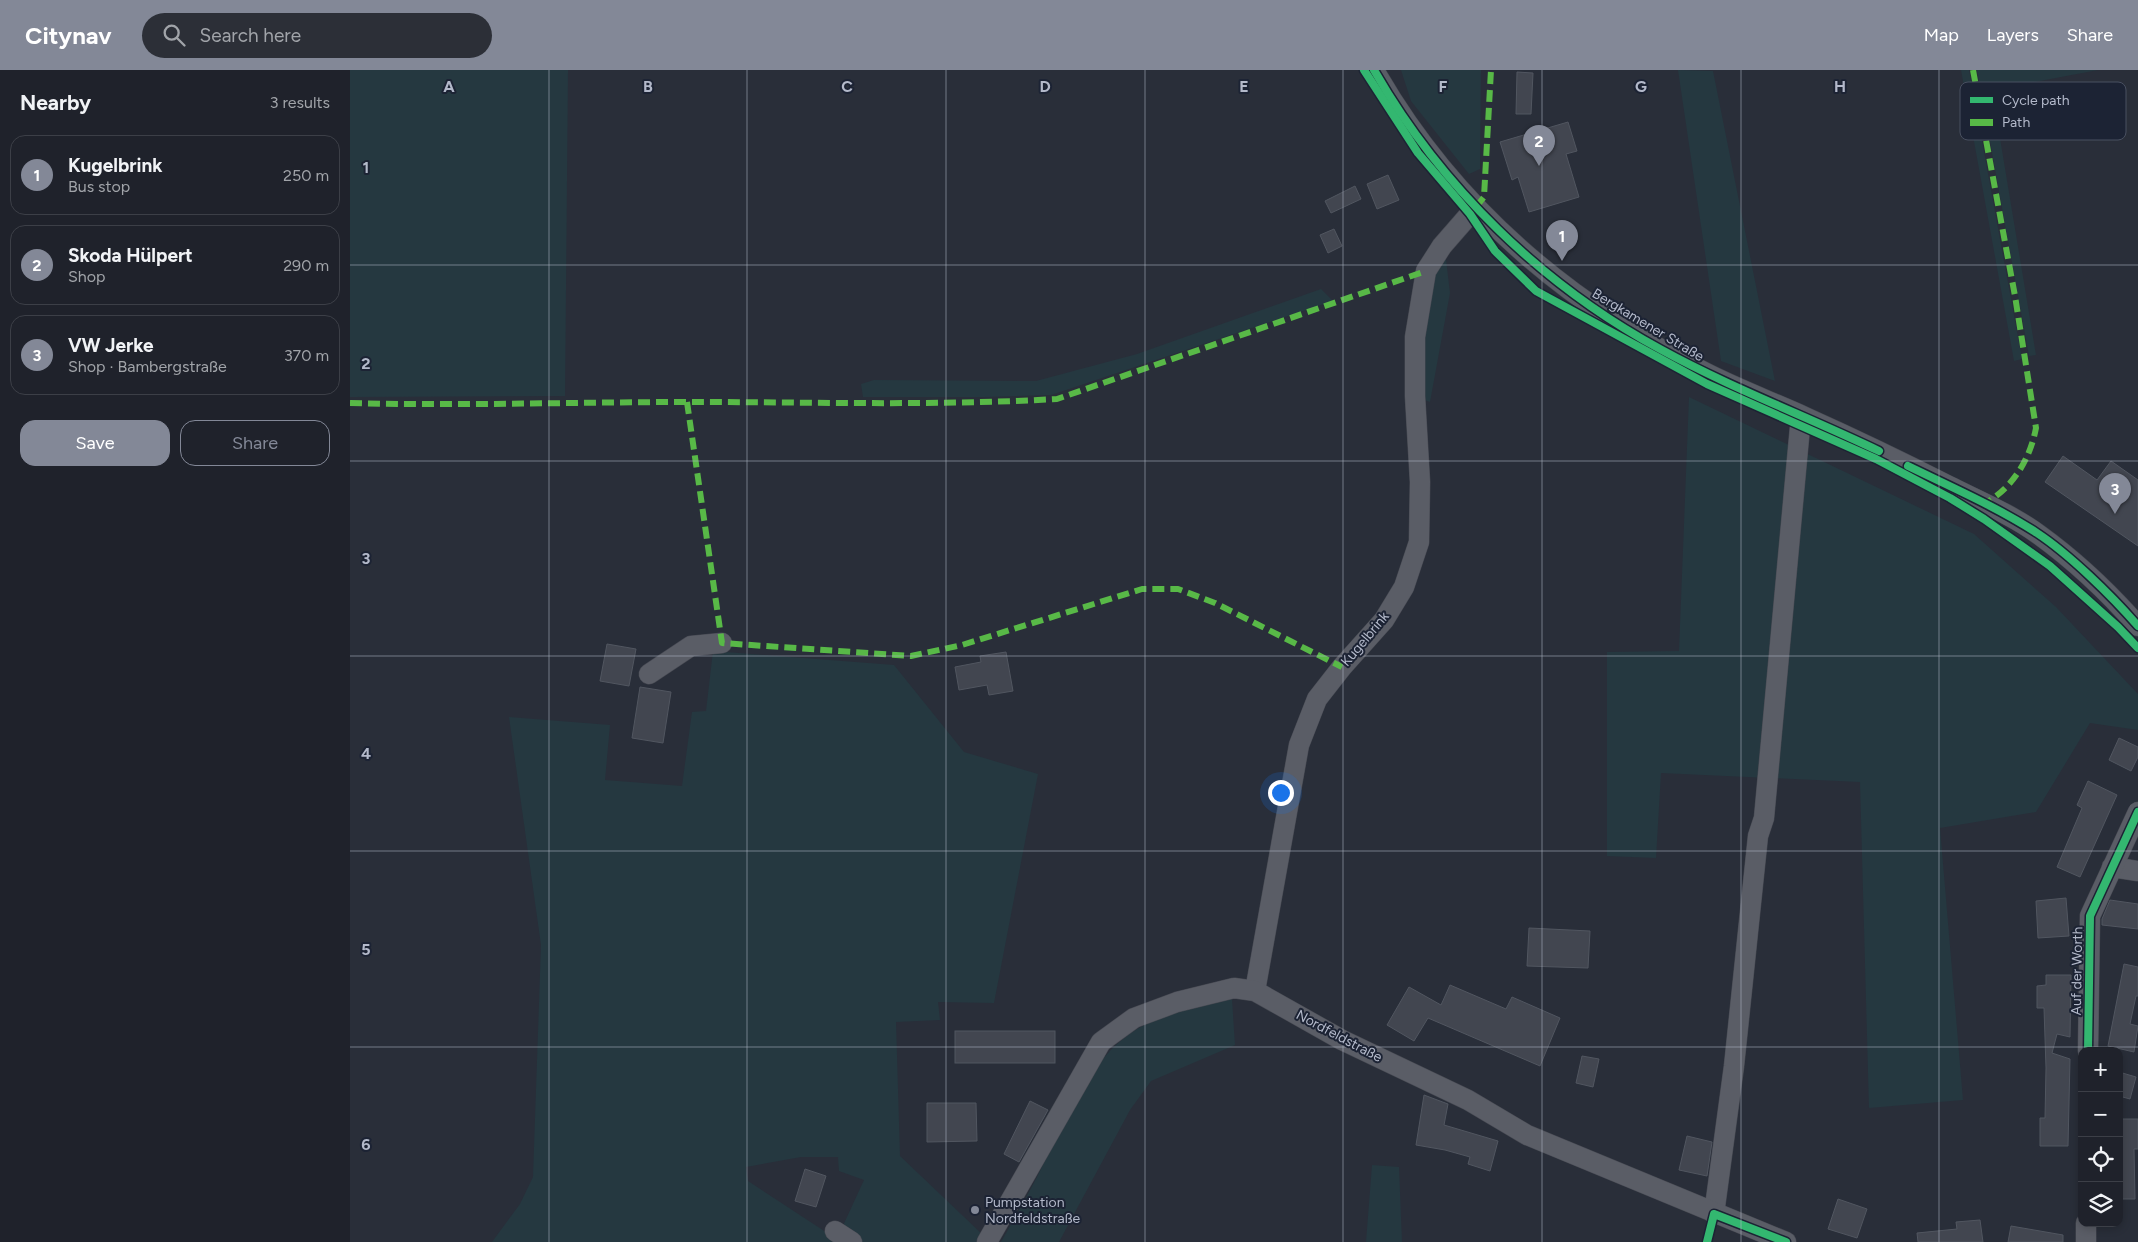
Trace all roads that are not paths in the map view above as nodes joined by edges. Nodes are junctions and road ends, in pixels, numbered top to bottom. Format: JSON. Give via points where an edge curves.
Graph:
{"nodes":[{"id":1,"x":1374,"y":70,"type":"edge"},
{"id":2,"x":1476,"y":207,"type":"junction"},
{"id":3,"x":1802,"y":416,"type":"junction"},
{"id":4,"x":2138,"y":626,"type":"edge"},
{"id":5,"x":722,"y":643,"type":"dead end"},
{"id":6,"x":649,"y":674,"type":"dead end"},
{"id":7,"x":2138,"y":812,"type":"edge"},
{"id":8,"x":2112,"y":867,"type":"junction"},
{"id":9,"x":2138,"y":871,"type":"edge"},
{"id":10,"x":1255,"y":991,"type":"junction"},
{"id":11,"x":2088,"y":1047,"type":"edge"},
{"id":12,"x":1714,"y":1214,"type":"junction"},
{"id":13,"x":2086,"y":1227,"type":"edge"},
{"id":14,"x":987,"y":1242,"type":"edge"},
{"id":15,"x":1786,"y":1242,"type":"edge"},
{"id":16,"x":2086,"y":1242,"type":"edge"}],
"edges":[{"from":1,"to":2,"type":"street","name":"Bergkamener Straße","via":[[1424,146]]},
{"from":2,"to":3,"type":"street","name":"Bergkamener Straße","via":[[1546,273],[1616,323],[1706,373]]},
{"from":2,"to":10,"type":"street","name":"Kugelbrink","via":[[1442,246],[1426,271],[1415,337],[1419,542],[1399,595],[1384,620],[1318,699],[1299,745]]},
{"from":3,"to":4,"type":"street","name":"Bergkamener Straße","via":[[1984,504],[2037,534],[2086,574]]},
{"from":3,"to":12,"type":"street","via":[[1764,818],[1758,836],[1734,1066]]},
{"from":5,"to":6,"type":"street","via":[[691,646]]},
{"from":7,"to":8,"type":"street","name":"Auf der Worth"},
{"from":8,"to":9,"type":"street"},
{"from":8,"to":11,"type":"street","name":"Auf der Worth","via":[[2090,916]]},
{"from":10,"to":12,"type":"street","name":"Nordfeldstraße","via":[[1342,1040],[1468,1100],[1527,1135]]},
{"from":10,"to":14,"type":"street","name":"Nordfeldstraße","via":[[1234,988],[1176,1002],[1134,1018],[1101,1042]]},
{"from":12,"to":15,"type":"street","name":"Nordfeldstraße"},
{"from":13,"to":16,"type":"street"}]}
